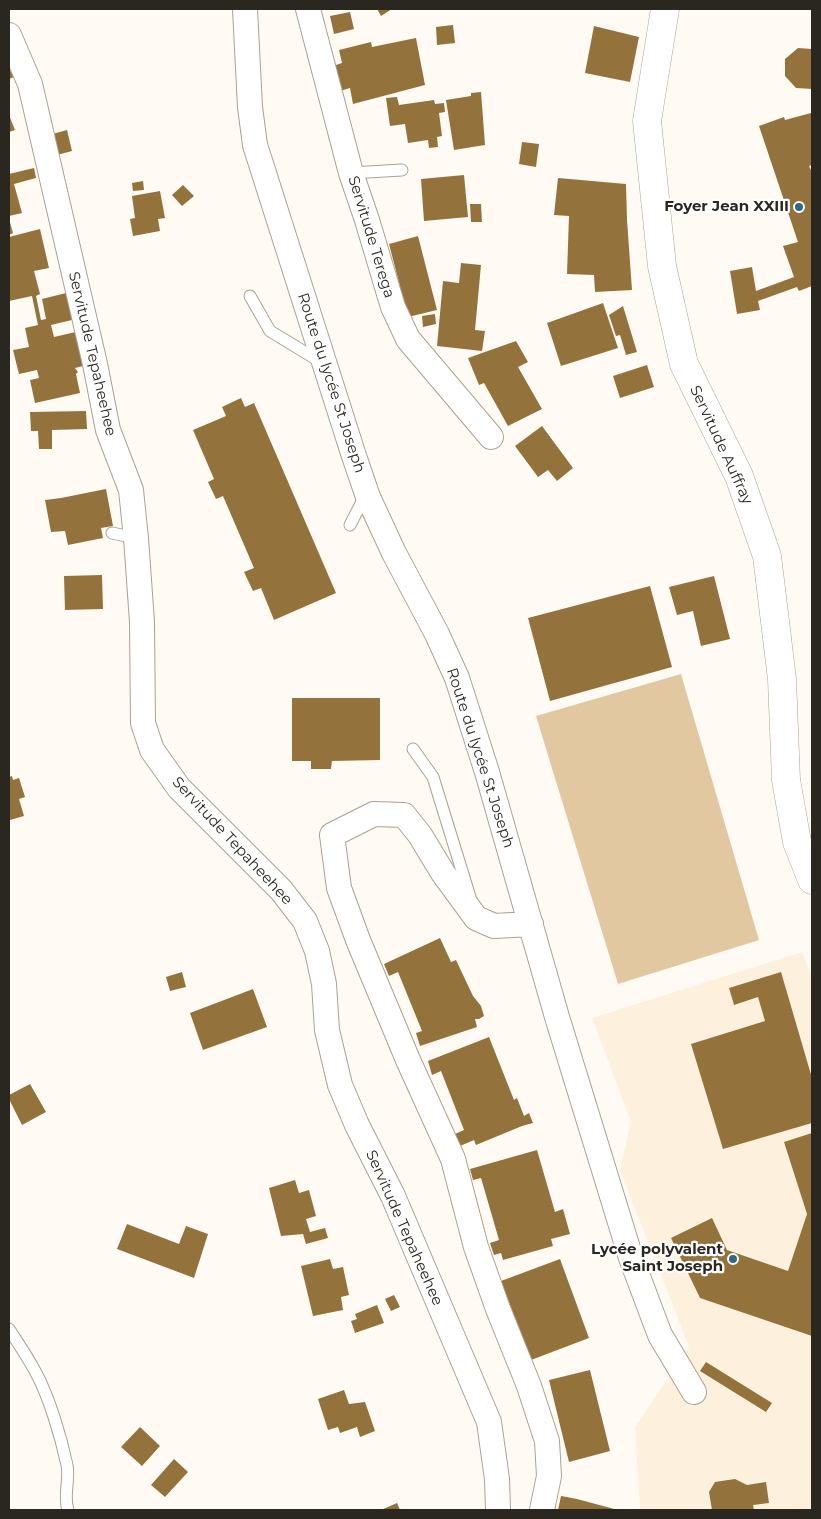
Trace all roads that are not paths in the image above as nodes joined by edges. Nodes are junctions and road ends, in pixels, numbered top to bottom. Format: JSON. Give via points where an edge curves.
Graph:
{"nodes":[{"id":1,"x":245,"y":9,"type":"edge"},
{"id":2,"x":308,"y":9,"type":"edge"},
{"id":3,"x":665,"y":9,"type":"edge"},
{"id":4,"x":9,"y":35,"type":"edge"},
{"id":5,"x":402,"y":170,"type":"dead end"},
{"id":6,"x":351,"y":173,"type":"junction"},
{"id":7,"x":250,"y":296,"type":"dead end"},
{"id":8,"x":325,"y":364,"type":"junction"},
{"id":9,"x":491,"y":437,"type":"dead end"},
{"id":10,"x":366,"y":492,"type":"junction"},
{"id":11,"x":350,"y":525,"type":"dead end"},
{"id":12,"x":112,"y":533,"type":"dead end"},
{"id":13,"x":136,"y":538,"type":"junction"},
{"id":14,"x":413,"y":749,"type":"dead end"},
{"id":15,"x":812,"y":880,"type":"edge"},
{"id":16,"x":476,"y":918,"type":"junction"},
{"id":17,"x":531,"y":924,"type":"junction"},
{"id":18,"x":9,"y":1329,"type":"edge"},
{"id":19,"x":694,"y":1392,"type":"dead end"},
{"id":20,"x":68,"y":1510,"type":"edge"},
{"id":21,"x":498,"y":1510,"type":"edge"},
{"id":22,"x":542,"y":1510,"type":"edge"}],
"edges":[{"from":1,"to":8,"type":"street","name":"Route du lycée St Joseph","via":[[255,145]]},
{"from":2,"to":6,"type":"street","name":"Servitude Terega"},
{"from":3,"to":15,"type":"street","name":"Servitude Auffray","via":[[647,121],[662,266],[684,364],[739,476],[767,556],[782,679],[786,780],[797,842]]},
{"from":4,"to":13,"type":"street","name":"Servitude Tepaheehee","via":[[30,84],[108,430],[130,490]]},
{"from":5,"to":6,"type":"lane"},
{"from":6,"to":9,"type":"street","name":"Servitude Terega","via":[[393,308],[408,339]]},
{"from":7,"to":8,"type":"lane","via":[[270,331]]},
{"from":8,"to":10,"type":"street","name":"Route du lycée St Joseph"},
{"from":10,"to":11,"type":"lane"},
{"from":10,"to":17,"type":"street","name":"Route du lycée St Joseph","via":[[457,678]]},
{"from":12,"to":13,"type":"lane"},
{"from":13,"to":21,"type":"street","name":"Servitude Tepaheehee","via":[[142,622],[143,723],[152,750],[179,788],[281,890],[305,921],[321,968],[327,1030],[340,1085],[393,1196],[489,1422]]},
{"from":14,"to":16,"type":"lane","via":[[433,777]]},
{"from":16,"to":17,"type":"street","via":[[494,926]]},
{"from":16,"to":22,"type":"street","via":[[404,815],[374,814],[332,835],[339,888],[408,1060],[454,1159],[476,1246],[547,1441],[549,1476]]},
{"from":17,"to":19,"type":"street","name":"Route du lycée St Joseph","via":[[631,1258],[660,1336]]},
{"from":18,"to":20,"type":"lane","via":[[36,1372],[52,1412],[67,1465],[65,1497]]}]}
